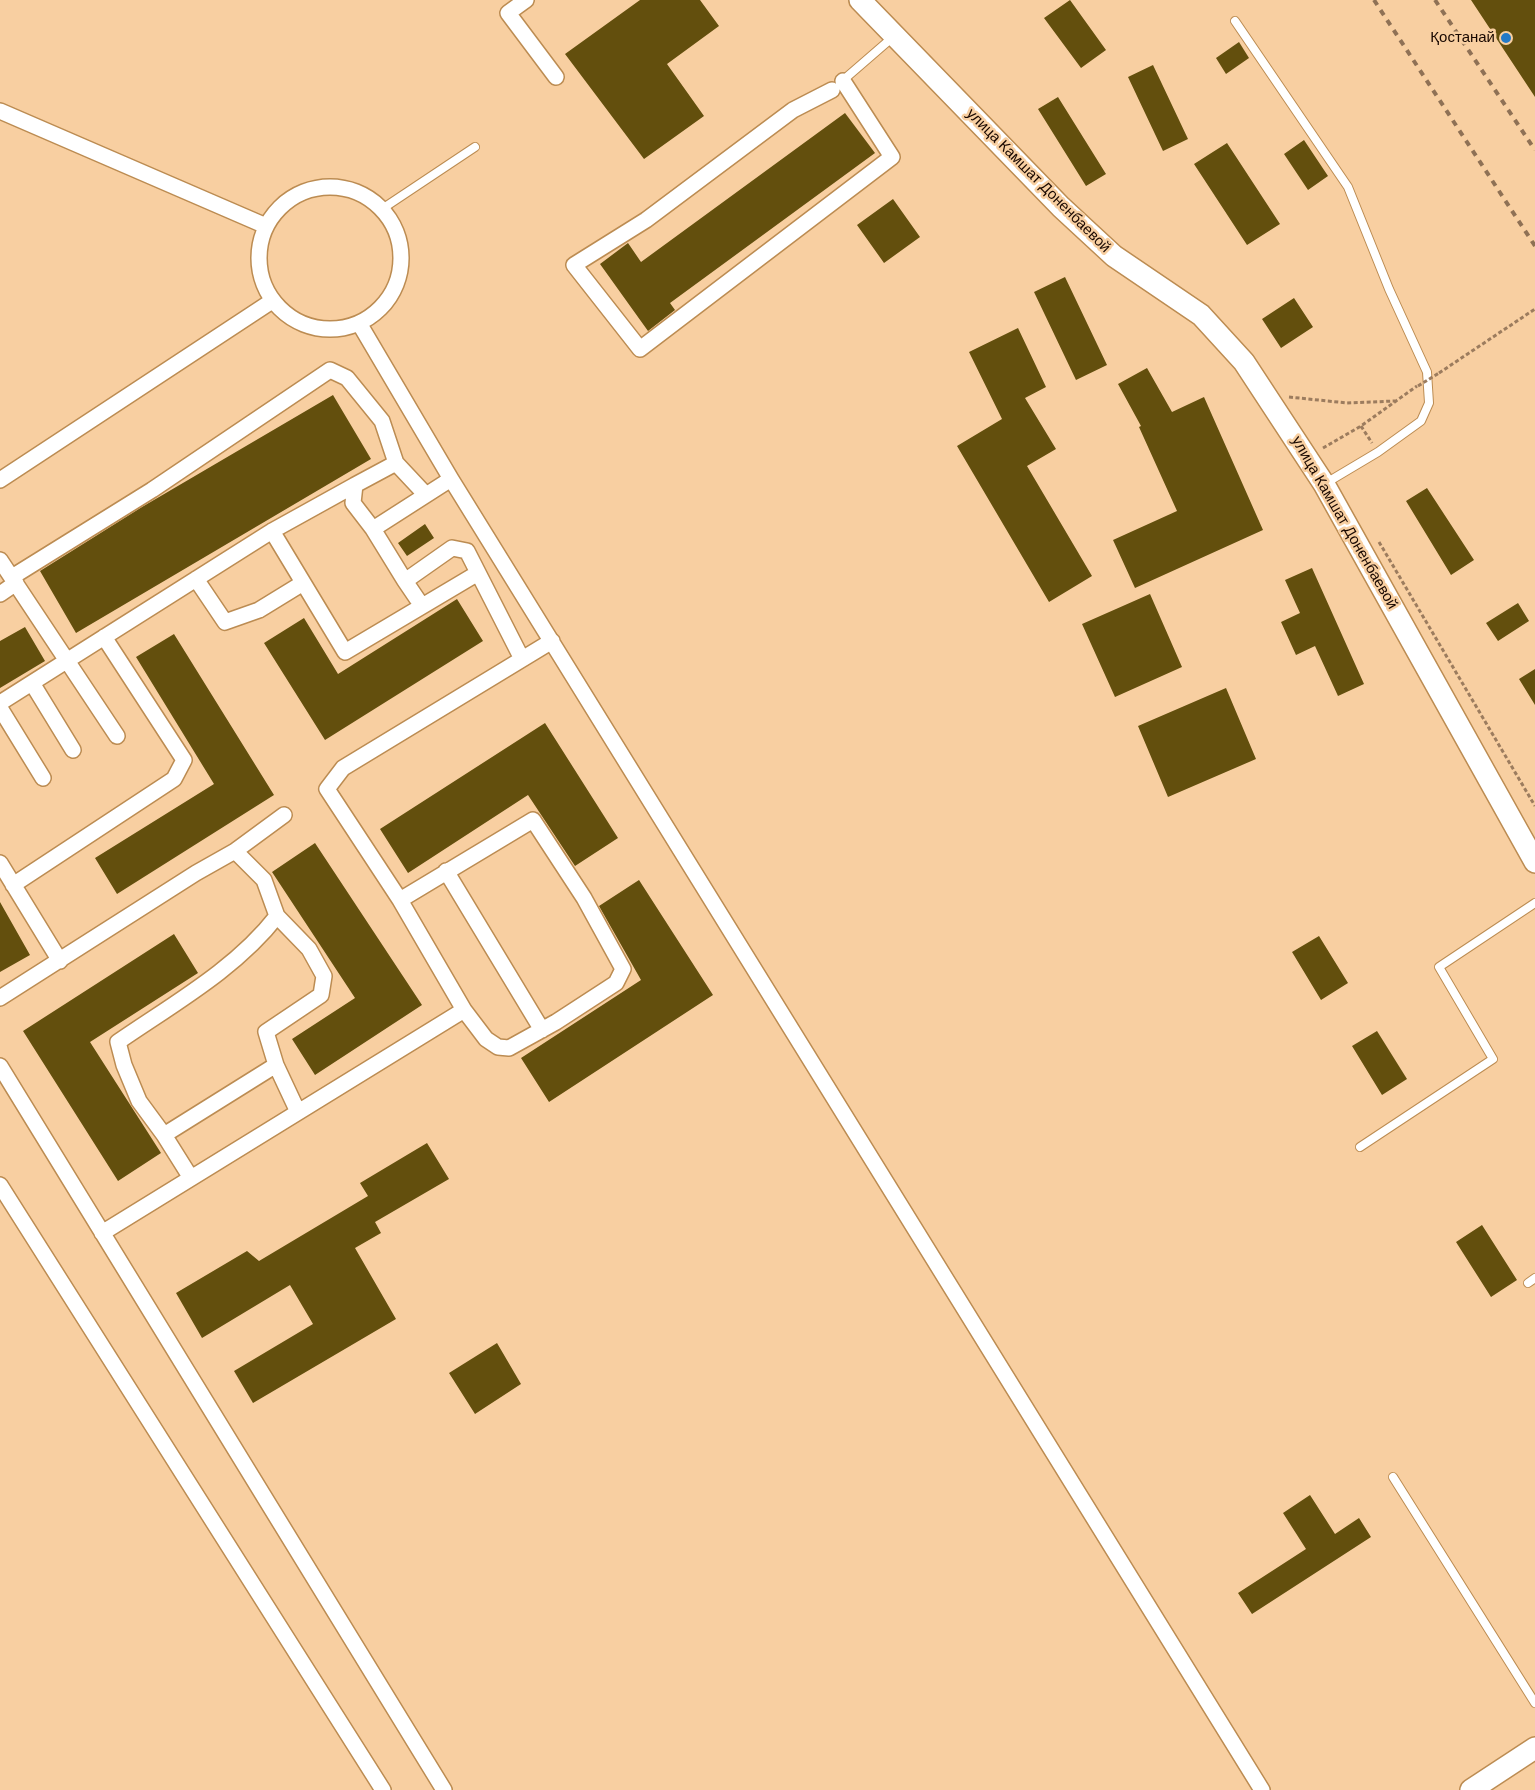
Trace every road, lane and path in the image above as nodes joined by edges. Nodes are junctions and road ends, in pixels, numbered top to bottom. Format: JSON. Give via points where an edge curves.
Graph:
{"nodes":[{"id":1,"x":526,"y":0,"type":"edge"},
{"id":2,"x":860,"y":0,"type":"edge"},
{"id":3,"x":1235,"y":21,"type":"dead end"},
{"id":4,"x":895,"y":36,"type":"junction"},
{"id":5,"x":556,"y":77,"type":"dead end"},
{"id":6,"x":837,"y":85,"type":"junction"},
{"id":7,"x":0,"y":111,"type":"edge"},
{"id":8,"x":476,"y":146,"type":"dead end"},
{"id":9,"x":382,"y":209,"type":"junction"},
{"id":10,"x":266,"y":226,"type":"junction"},
{"id":11,"x":272,"y":301,"type":"junction"},
{"id":12,"x":1535,"y":309,"type":"edge"},
{"id":13,"x":359,"y":324,"type":"junction"},
{"id":14,"x":1284,"y":397,"type":"dead end"},
{"id":15,"x":1361,"y":426,"type":"dead end"},
{"id":16,"x":1324,"y":449,"type":"dead end"},
{"id":17,"x":1378,"y":452,"type":"junction"},
{"id":18,"x":396,"y":463,"type":"junction"},
{"id":19,"x":452,"y":479,"type":"junction"},
{"id":20,"x":1332,"y":479,"type":"junction"},
{"id":21,"x":0,"y":480,"type":"edge"},
{"id":22,"x":354,"y":485,"type":"junction"},
{"id":23,"x":426,"y":495,"type":"junction"},
{"id":24,"x":373,"y":529,"type":"junction"},
{"id":25,"x":272,"y":531,"type":"junction"},
{"id":26,"x":1378,"y":540,"type":"dead end"},
{"id":27,"x":0,"y":560,"type":"edge"},
{"id":28,"x":478,"y":573,"type":"junction"},
{"id":29,"x":14,"y":580,"type":"junction"},
{"id":30,"x":196,"y":580,"type":"junction"},
{"id":31,"x":405,"y":582,"type":"junction"},
{"id":32,"x":303,"y":583,"type":"junction"},
{"id":33,"x":0,"y":594,"type":"edge"},
{"id":34,"x":422,"y":606,"type":"junction"},
{"id":35,"x":104,"y":637,"type":"junction"},
{"id":36,"x":552,"y":641,"type":"junction"},
{"id":37,"x":522,"y":659,"type":"junction"},
{"id":38,"x":67,"y":660,"type":"junction"},
{"id":39,"x":32,"y":683,"type":"junction"},
{"id":40,"x":0,"y":703,"type":"edge"},
{"id":41,"x":0,"y":708,"type":"edge"},
{"id":42,"x":118,"y":736,"type":"dead end"},
{"id":43,"x":73,"y":750,"type":"dead end"},
{"id":44,"x":43,"y":778,"type":"dead end"},
{"id":45,"x":1535,"y":806,"type":"edge"},
{"id":46,"x":284,"y":815,"type":"dead end"},
{"id":47,"x":235,"y":851,"type":"junction"},
{"id":48,"x":1535,"y":862,"type":"edge"},
{"id":49,"x":0,"y":863,"type":"edge"},
{"id":50,"x":446,"y":871,"type":"junction"},
{"id":51,"x":13,"y":885,"type":"junction"},
{"id":52,"x":400,"y":900,"type":"junction"},
{"id":53,"x":1535,"y":903,"type":"edge"},
{"id":54,"x":277,"y":916,"type":"junction"},
{"id":55,"x":60,"y":961,"type":"junction"},
{"id":56,"x":0,"y":998,"type":"edge"},
{"id":57,"x":464,"y":1010,"type":"junction"},
{"id":58,"x":542,"y":1030,"type":"junction"},
{"id":59,"x":276,"y":1065,"type":"junction"},
{"id":60,"x":0,"y":1066,"type":"edge"},
{"id":61,"x":298,"y":1112,"type":"junction"},
{"id":62,"x":164,"y":1135,"type":"junction"},
{"id":63,"x":1360,"y":1147,"type":"dead end"},
{"id":64,"x":191,"y":1178,"type":"junction"},
{"id":65,"x":0,"y":1185,"type":"edge"},
{"id":66,"x":102,"y":1233,"type":"junction"},
{"id":67,"x":1535,"y":1278,"type":"edge"},
{"id":68,"x":1528,"y":1283,"type":"dead end"},
{"id":69,"x":1393,"y":1478,"type":"dead end"},
{"id":70,"x":1535,"y":1703,"type":"edge"},
{"id":71,"x":1535,"y":1748,"type":"edge"},
{"id":72,"x":383,"y":1790,"type":"edge"},
{"id":73,"x":444,"y":1790,"type":"edge"},
{"id":74,"x":1262,"y":1790,"type":"edge"},
{"id":75,"x":1471,"y":1790,"type":"edge"}],
"edges":[{"from":1,"to":5,"type":"street","via":[[508,13]]},
{"from":2,"to":4,"type":"street","name":"улица Камшат Доненбаевой"},
{"from":3,"to":17,"type":"lane","via":[[1348,187],[1427,372],[1430,404],[1421,421]]},
{"from":4,"to":6,"type":"lane"},
{"from":4,"to":20,"type":"street","name":"улица Камшат Доненбаевой","via":[[1114,256],[1201,315],[1244,362]]},
{"from":6,"to":6,"type":"street","via":[[793,110],[646,220],[574,265],[640,349],[892,157]]},
{"from":7,"to":10,"type":"street"},
{"from":8,"to":9,"type":"lane"},
{"from":9,"to":10,"type":"street","via":[[367,196],[329,186],[292,197]]},
{"from":9,"to":13,"type":"street","via":[[395,228],[401,249],[400,272],[392,293],[378,311]]},
{"from":10,"to":11,"type":"street","via":[[259,264],[263,284]]},
{"from":11,"to":13,"type":"street","via":[[286,314],[312,327],[340,329]]},
{"from":11,"to":21,"type":"street"},
{"from":12,"to":14,"type":"path","bridge":true,"via":[[1396,401],[1347,402]]},
{"from":13,"to":19,"type":"street"},
{"from":15,"to":17,"type":"path"},
{"from":16,"to":20,"type":"path"},
{"from":17,"to":20,"type":"lane"},
{"from":18,"to":22,"type":"street"},
{"from":18,"to":23,"type":"street"},
{"from":18,"to":29,"type":"street","via":[[382,421],[347,378],[330,370]]},
{"from":19,"to":23,"type":"street"},
{"from":19,"to":36,"type":"street"},
{"from":20,"to":48,"type":"street","name":"улица Камшат Доненбаевой"},
{"from":22,"to":24,"type":"street","via":[[353,503]]},
{"from":22,"to":25,"type":"street"},
{"from":23,"to":24,"type":"street"},
{"from":24,"to":31,"type":"street"},
{"from":25,"to":30,"type":"street"},
{"from":25,"to":32,"type":"street"},
{"from":26,"to":45,"type":"path"},
{"from":27,"to":29,"type":"street"},
{"from":28,"to":31,"type":"street","via":[[467,551],[452,548]]},
{"from":28,"to":34,"type":"street"},
{"from":28,"to":37,"type":"street"},
{"from":29,"to":33,"type":"street"},
{"from":29,"to":38,"type":"street"},
{"from":30,"to":32,"type":"street","via":[[225,622],[259,610]]},
{"from":30,"to":35,"type":"street"},
{"from":31,"to":34,"type":"street"},
{"from":32,"to":34,"type":"street","via":[[345,652]]},
{"from":35,"to":38,"type":"street"},
{"from":35,"to":51,"type":"street","via":[[184,760],[174,779]]},
{"from":36,"to":37,"type":"street"},
{"from":36,"to":74,"type":"street"},
{"from":37,"to":52,"type":"street","via":[[343,768],[327,789]]},
{"from":38,"to":39,"type":"street"},
{"from":38,"to":42,"type":"street"},
{"from":39,"to":40,"type":"street"},
{"from":39,"to":43,"type":"street"},
{"from":41,"to":44,"type":"street"},
{"from":46,"to":47,"type":"street"},
{"from":47,"to":54,"type":"street","via":[[264,880]]},
{"from":47,"to":55,"type":"street"},
{"from":49,"to":51,"type":"street"},
{"from":50,"to":52,"type":"street"},
{"from":50,"to":58,"type":"street"},
{"from":50,"to":58,"type":"street","via":[[533,820],[584,898],[623,970],[616,983]]},
{"from":51,"to":55,"type":"street"},
{"from":52,"to":57,"type":"street"},
{"from":53,"to":63,"type":"lane","via":[[1439,967],[1493,1059]]},
{"from":54,"to":59,"type":"street","via":[[308,949],[324,976],[321,995],[266,1032]]},
{"from":54,"to":62,"type":"street","via":[[262,935],[207,981],[118,1042],[139,1101]]},
{"from":55,"to":56,"type":"street"},
{"from":57,"to":58,"type":"street","via":[[486,1039],[498,1047],[509,1048]]},
{"from":57,"to":61,"type":"street"},
{"from":59,"to":61,"type":"street"},
{"from":59,"to":62,"type":"street"},
{"from":60,"to":66,"type":"street"},
{"from":61,"to":64,"type":"street"},
{"from":62,"to":64,"type":"street"},
{"from":64,"to":66,"type":"street"},
{"from":65,"to":72,"type":"street"},
{"from":66,"to":73,"type":"street"},
{"from":67,"to":68,"type":"lane"},
{"from":69,"to":70,"type":"lane"},
{"from":71,"to":75,"type":"street"}]}
